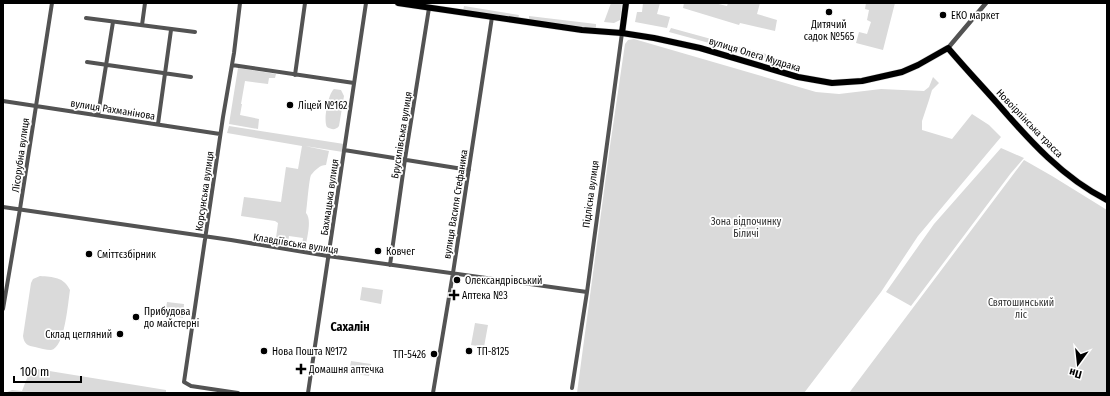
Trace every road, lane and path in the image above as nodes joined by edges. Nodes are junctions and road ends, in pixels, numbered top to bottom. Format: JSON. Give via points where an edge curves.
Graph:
{"nodes":[{"id":1,"x":52,"y":3,"type":"edge"},
{"id":2,"x":145,"y":3,"type":"edge"},
{"id":3,"x":240,"y":3,"type":"edge"},
{"id":4,"x":305,"y":3,"type":"edge"},
{"id":5,"x":366,"y":3,"type":"edge"},
{"id":6,"x":398,"y":3,"type":"edge"},
{"id":7,"x":626,"y":3,"type":"edge"},
{"id":8,"x":986,"y":3,"type":"edge"},
{"id":9,"x":429,"y":8,"type":"junction"},
{"id":10,"x":492,"y":17,"type":"junction"},
{"id":11,"x":86,"y":18,"type":"dead end"},
{"id":12,"x":112,"y":22,"type":"junction"},
{"id":13,"x":142,"y":25,"type":"junction"},
{"id":14,"x":171,"y":30,"type":"junction"},
{"id":15,"x":195,"y":32,"type":"dead end"},
{"id":16,"x":622,"y":33,"type":"junction"},
{"id":17,"x":948,"y":48,"type":"junction"},
{"id":18,"x":87,"y":62,"type":"dead end"},
{"id":19,"x":106,"y":65,"type":"junction"},
{"id":20,"x":232,"y":65,"type":"junction"},
{"id":21,"x":165,"y":73,"type":"junction"},
{"id":22,"x":295,"y":75,"type":"junction"},
{"id":23,"x":191,"y":77,"type":"dead end"},
{"id":24,"x":354,"y":83,"type":"junction"},
{"id":25,"x":3,"y":101,"type":"edge"},
{"id":26,"x":36,"y":106,"type":"junction"},
{"id":27,"x":98,"y":115,"type":"junction"},
{"id":28,"x":158,"y":124,"type":"junction"},
{"id":29,"x":220,"y":134,"type":"junction"},
{"id":30,"x":344,"y":150,"type":"junction"},
{"id":31,"x":405,"y":159,"type":"junction"},
{"id":32,"x":469,"y":170,"type":"junction"},
{"id":33,"x":1107,"y":200,"type":"edge"},
{"id":34,"x":3,"y":207,"type":"edge"},
{"id":35,"x":20,"y":209,"type":"junction"},
{"id":36,"x":205,"y":236,"type":"junction"},
{"id":37,"x":328,"y":256,"type":"junction"},
{"id":38,"x":390,"y":265,"type":"junction"},
{"id":39,"x":453,"y":273,"type":"junction"},
{"id":40,"x":587,"y":292,"type":"junction"},
{"id":41,"x":3,"y":309,"type":"edge"},
{"id":42,"x":572,"y":388,"type":"dead end"},
{"id":43,"x":238,"y":393,"type":"edge"},
{"id":44,"x":308,"y":393,"type":"edge"},
{"id":45,"x":433,"y":393,"type":"edge"}],
"edges":[{"from":1,"to":26,"type":"street","name":"Лісорубна вулиця"},
{"from":2,"to":13,"type":"street"},
{"from":3,"to":20,"type":"street","name":"Корсунська вулиця"},
{"from":4,"to":22,"type":"street"},
{"from":5,"to":24,"type":"street","name":"Бахмацька вулиця"},
{"from":6,"to":9,"type":"main road","name":"вулиця Олега Мудрака"},
{"from":7,"to":16,"type":"main road","name":"Підлісна вулиця"},
{"from":8,"to":17,"type":"street","name":"вулиця Олега Мудрака"},
{"from":9,"to":10,"type":"main road","name":"вулиця Олега Мудрака"},
{"from":9,"to":31,"type":"street","name":"Брусилівська вулиця"},
{"from":10,"to":16,"type":"main road","name":"вулиця Олега Мудрака"},
{"from":10,"to":32,"type":"street","name":"вулиця Василя Стефаника"},
{"from":11,"to":12,"type":"street"},
{"from":12,"to":13,"type":"street"},
{"from":12,"to":19,"type":"street"},
{"from":13,"to":14,"type":"street"},
{"from":14,"to":15,"type":"street"},
{"from":14,"to":21,"type":"street"},
{"from":16,"to":17,"type":"main road","name":"вулиця Олега Мудрака","via":[[700,48],[798,77],[832,83],[862,81],[902,72]]},
{"from":16,"to":40,"type":"street","name":"Підлісна вулиця"},
{"from":17,"to":33,"type":"main road","name":"Новоірпінська трасса","via":[[1047,157],[1064,172]]},
{"from":18,"to":19,"type":"street"},
{"from":19,"to":21,"type":"street"},
{"from":19,"to":27,"type":"street"},
{"from":20,"to":22,"type":"street"},
{"from":20,"to":29,"type":"street","name":"Корсунська вулиця"},
{"from":21,"to":23,"type":"street"},
{"from":21,"to":28,"type":"street"},
{"from":22,"to":24,"type":"street"},
{"from":24,"to":30,"type":"street","name":"Бахмацька вулиця"},
{"from":25,"to":26,"type":"street","name":"вулиця Рахманінова"},
{"from":26,"to":27,"type":"street","name":"вулиця Рахманінова"},
{"from":26,"to":35,"type":"street","name":"Лісорубна вулиця"},
{"from":27,"to":28,"type":"street","name":"вулиця Рахманінова"},
{"from":28,"to":29,"type":"street","name":"вулиця Рахманінова"},
{"from":29,"to":36,"type":"street","name":"Корсунська вулиця"},
{"from":30,"to":31,"type":"street"},
{"from":30,"to":37,"type":"street","name":"Бахмацька вулиця"},
{"from":31,"to":32,"type":"street"},
{"from":31,"to":38,"type":"street","name":"Брусилівська вулиця"},
{"from":32,"to":39,"type":"street","name":"вулиця Василя Стефаника"},
{"from":34,"to":35,"type":"street","name":"Клавдіївська вулиця"},
{"from":35,"to":36,"type":"street","name":"Клавдіївська вулиця"},
{"from":35,"to":41,"type":"street","name":"Лісорубна вулиця"},
{"from":36,"to":37,"type":"street","name":"Клавдіївська вулиця"},
{"from":36,"to":43,"type":"street","name":"Корсунська вулиця","via":[[184,382],[191,386]]},
{"from":37,"to":38,"type":"street","name":"Клавдіївська вулиця"},
{"from":37,"to":44,"type":"street","name":"Бахмацька вулиця"},
{"from":38,"to":39,"type":"street","name":"Клавдіївська вулиця"},
{"from":39,"to":40,"type":"street","name":"Клавдіївська вулиця"},
{"from":39,"to":45,"type":"street","name":"вулиця Василя Стефаника"},
{"from":40,"to":42,"type":"street","name":"Підлісна вулиця"}]}
